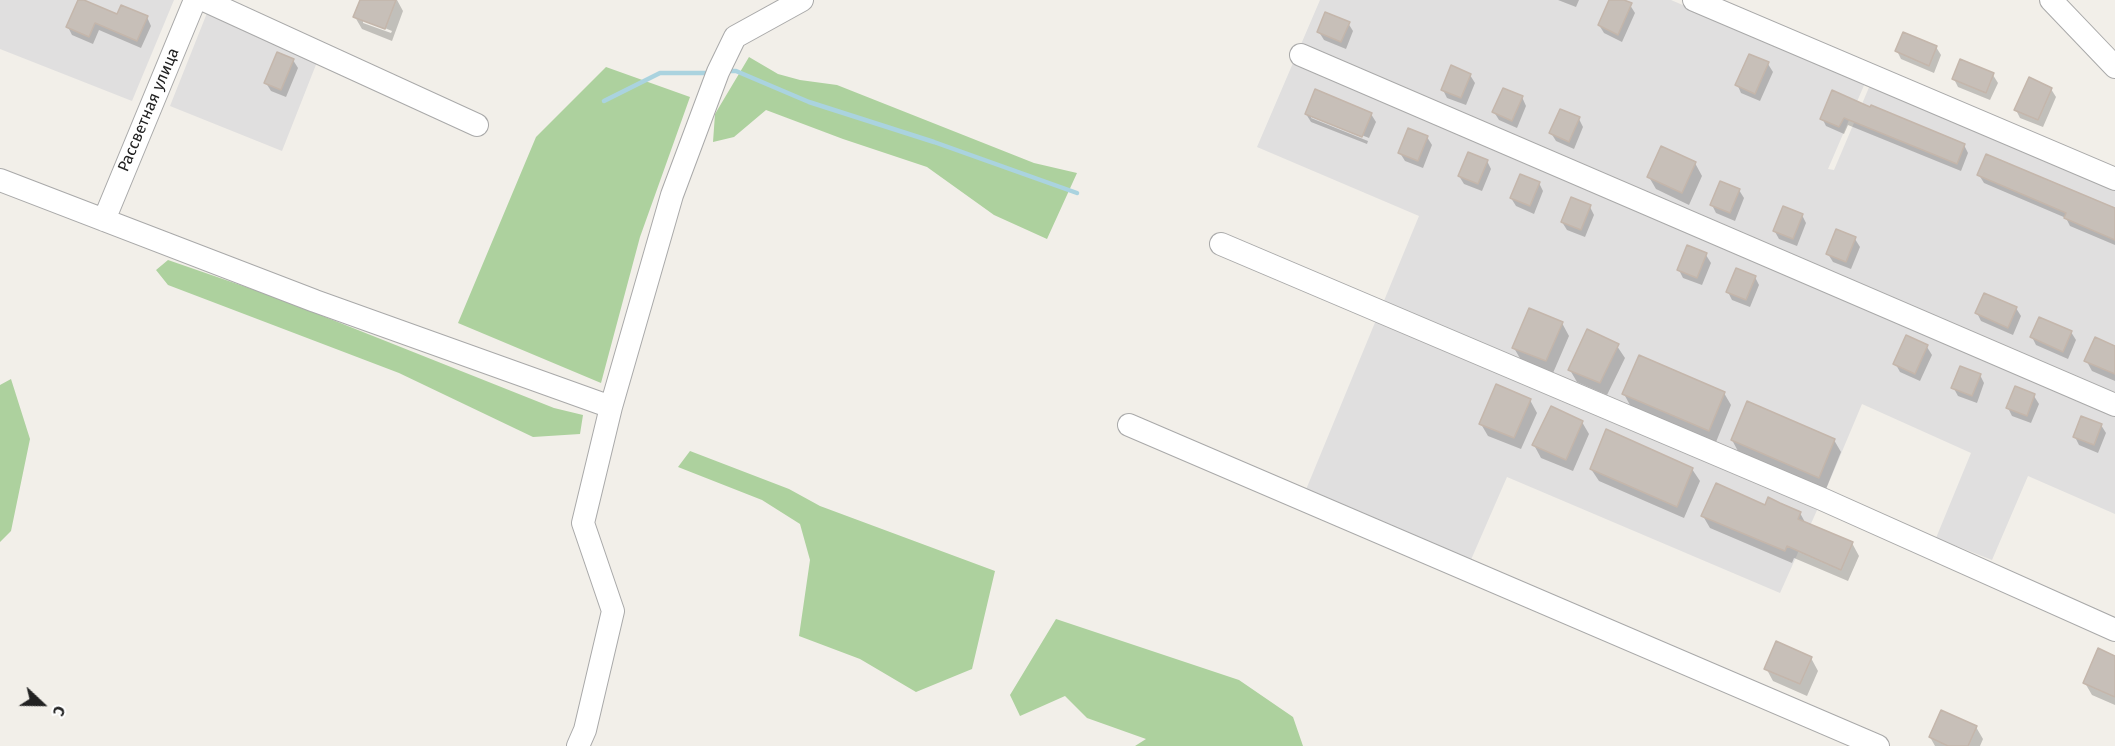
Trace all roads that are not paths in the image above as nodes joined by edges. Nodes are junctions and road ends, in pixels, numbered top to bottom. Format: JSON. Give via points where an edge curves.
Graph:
{"nodes":[{"id":1,"x":195,"y":0,"type":"edge"},
{"id":2,"x":204,"y":0,"type":"edge"},
{"id":3,"x":802,"y":0,"type":"edge"},
{"id":4,"x":1694,"y":0,"type":"edge"},
{"id":5,"x":2050,"y":0,"type":"edge"},
{"id":6,"x":1301,"y":55,"type":"dead end"},
{"id":7,"x":2115,"y":67,"type":"edge"},
{"id":8,"x":477,"y":125,"type":"dead end"},
{"id":9,"x":2,"y":176,"type":"edge"},
{"id":10,"x":2115,"y":179,"type":"edge"},
{"id":11,"x":104,"y":220,"type":"junction"},
{"id":12,"x":1221,"y":244,"type":"dead end"},
{"id":13,"x":2115,"y":405,"type":"edge"},
{"id":14,"x":611,"y":407,"type":"junction"},
{"id":15,"x":1129,"y":425,"type":"dead end"},
{"id":16,"x":2115,"y":630,"type":"edge"},
{"id":17,"x":578,"y":746,"type":"edge"},
{"id":18,"x":1878,"y":746,"type":"edge"}],
"edges":[{"from":1,"to":11,"type":"street","name":"Рассветная улица"},
{"from":2,"to":8,"type":"street"},
{"from":3,"to":14,"type":"street","via":[[735,37],[718,72],[672,195]]},
{"from":4,"to":10,"type":"street"},
{"from":5,"to":7,"type":"street"},
{"from":6,"to":13,"type":"street"},
{"from":9,"to":11,"type":"street"},
{"from":11,"to":14,"type":"street"},
{"from":12,"to":16,"type":"street","via":[[1822,499]]},
{"from":14,"to":17,"type":"street","via":[[583,523],[613,611]]},
{"from":15,"to":18,"type":"street"}]}
